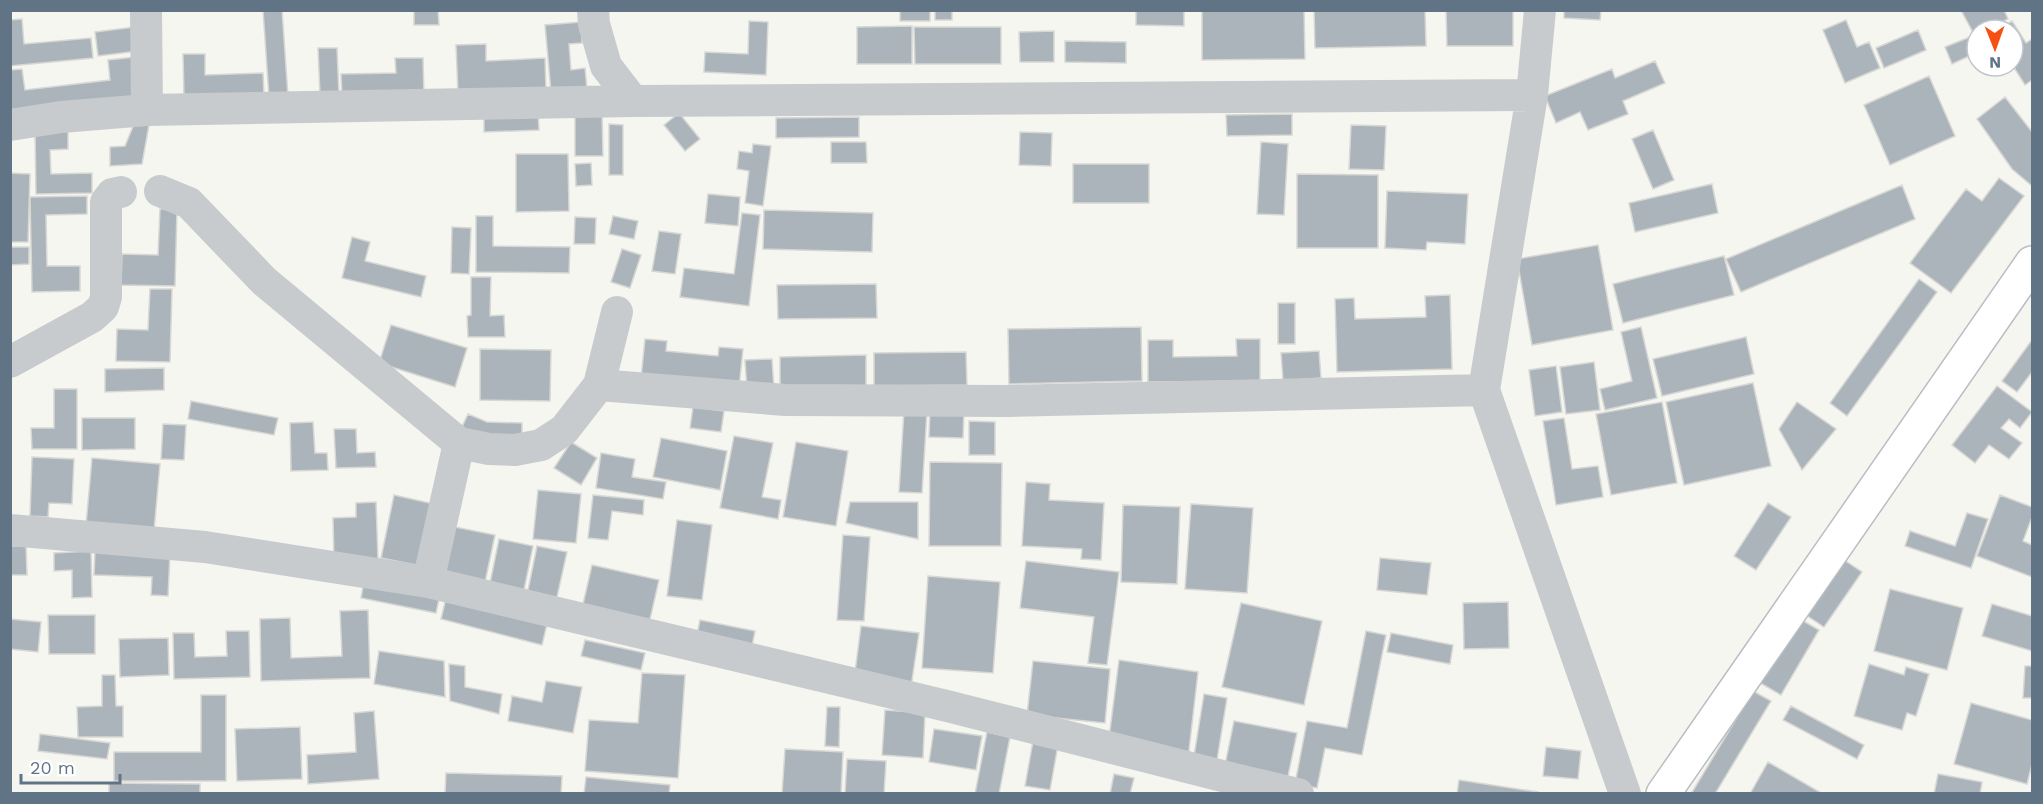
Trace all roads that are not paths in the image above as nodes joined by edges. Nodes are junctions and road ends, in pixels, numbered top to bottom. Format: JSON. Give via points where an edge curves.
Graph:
{"nodes":[{"id":1,"x":146,"y":10,"type":"edge"},
{"id":2,"x":593,"y":10,"type":"edge"},
{"id":3,"x":1540,"y":10,"type":"edge"},
{"id":4,"x":1533,"y":94,"type":"junction"},
{"id":5,"x":633,"y":101,"type":"junction"},
{"id":6,"x":147,"y":111,"type":"junction"},
{"id":7,"x":10,"y":125,"type":"edge"},
{"id":8,"x":160,"y":191,"type":"dead end"},
{"id":9,"x":121,"y":192,"type":"dead end"},
{"id":10,"x":2032,"y":263,"type":"edge"},
{"id":11,"x":617,"y":312,"type":"dead end"},
{"id":12,"x":10,"y":362,"type":"edge"},
{"id":13,"x":599,"y":385,"type":"junction"},
{"id":14,"x":1484,"y":390,"type":"junction"},
{"id":15,"x":459,"y":443,"type":"junction"},
{"id":16,"x":10,"y":530,"type":"edge"},
{"id":17,"x":428,"y":582,"type":"junction"},
{"id":18,"x":1298,"y":794,"type":"edge"},
{"id":19,"x":1624,"y":794,"type":"edge"},
{"id":20,"x":1663,"y":794,"type":"edge"}],
"edges":[{"from":1,"to":6,"type":"street"},
{"from":2,"to":5,"type":"street","via":[[606,66]]},
{"from":3,"to":4,"type":"street"},
{"from":4,"to":5,"type":"street"},
{"from":4,"to":14,"type":"street"},
{"from":5,"to":6,"type":"street"},
{"from":6,"to":7,"type":"street"},
{"from":8,"to":15,"type":"street","via":[[189,203],[264,280]]},
{"from":9,"to":12,"type":"street","via":[[112,194],[106,202],[103,307]]},
{"from":10,"to":20,"type":"street"},
{"from":11,"to":13,"type":"street"},
{"from":13,"to":14,"type":"street","via":[[809,400],[1007,401]]},
{"from":13,"to":15,"type":"street","via":[[564,430],[541,445],[515,450]]},
{"from":14,"to":19,"type":"street"},
{"from":15,"to":17,"type":"street"},
{"from":16,"to":17,"type":"street","via":[[205,547]]},
{"from":17,"to":18,"type":"street"}]}
